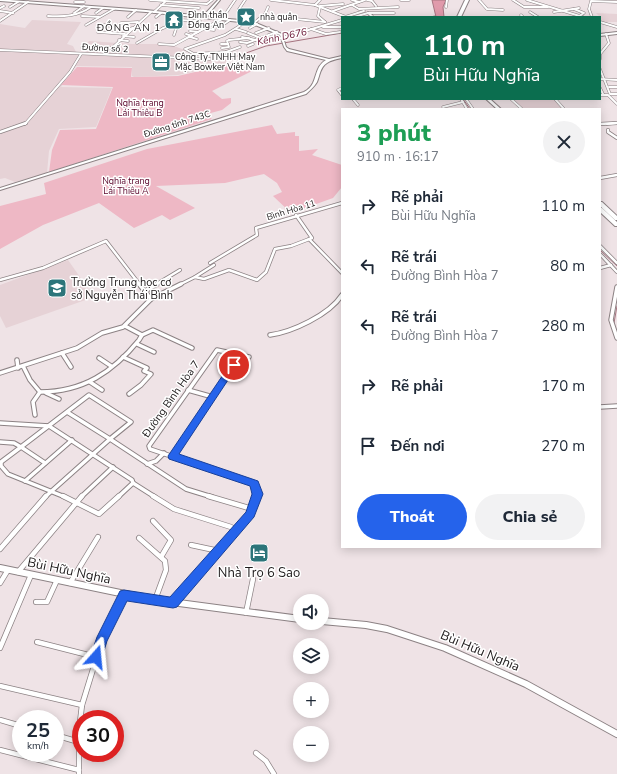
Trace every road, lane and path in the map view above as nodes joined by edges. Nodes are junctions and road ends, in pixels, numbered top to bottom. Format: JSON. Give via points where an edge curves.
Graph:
{"nodes":[{"id":1,"x":0,"y":0,"type":"edge"},
{"id":2,"x":150,"y":0,"type":"edge"},
{"id":3,"x":164,"y":0,"type":"edge"},
{"id":4,"x":212,"y":0,"type":"edge"},
{"id":5,"x":219,"y":0,"type":"edge"},
{"id":6,"x":236,"y":0,"type":"edge"},
{"id":7,"x":245,"y":0,"type":"edge"},
{"id":8,"x":271,"y":0,"type":"edge"},
{"id":9,"x":308,"y":0,"type":"edge"},
{"id":10,"x":319,"y":0,"type":"edge"},
{"id":11,"x":347,"y":0,"type":"edge"},
{"id":12,"x":352,"y":0,"type":"edge"},
{"id":13,"x":366,"y":0,"type":"edge"},
{"id":14,"x":401,"y":0,"type":"edge"},
{"id":15,"x":411,"y":0,"type":"edge"},
{"id":16,"x":446,"y":0,"type":"edge"},
{"id":17,"x":467,"y":0,"type":"edge"},
{"id":18,"x":471,"y":0,"type":"edge"},
{"id":19,"x":479,"y":0,"type":"edge"},
{"id":20,"x":513,"y":0,"type":"edge"},
{"id":21,"x":527,"y":0,"type":"edge"},
{"id":22,"x":17,"y":1,"type":"edge"},
{"id":23,"x":27,"y":1,"type":"edge"},
{"id":24,"x":76,"y":1,"type":"edge"},
{"id":25,"x":279,"y":1,"type":"edge"},
{"id":26,"x":600,"y":1,"type":"edge"},
{"id":27,"x":84,"y":2,"type":"dead end"},
{"id":28,"x":359,"y":2,"type":"junction"},
{"id":29,"x":617,"y":2,"type":"edge"},
{"id":30,"x":305,"y":4,"type":"junction"},
{"id":31,"x":71,"y":5,"type":"junction"},
{"id":32,"x":161,"y":5,"type":"junction"},
{"id":33,"x":203,"y":5,"type":"dead end"},
{"id":34,"x":315,"y":5,"type":"junction"},
{"id":35,"x":352,"y":5,"type":"junction"},
{"id":36,"x":4,"y":6,"type":"dead end"},
{"id":37,"x":10,"y":6,"type":"dead end"},
{"id":38,"x":84,"y":6,"type":"junction"},
{"id":39,"x":319,"y":6,"type":"junction"},
{"id":40,"x":376,"y":6,"type":"dead end"},
{"id":41,"x":91,"y":7,"type":"junction"},
{"id":42,"x":268,"y":7,"type":"dead end"},
{"id":43,"x":398,"y":7,"type":"dead end"},
{"id":44,"x":446,"y":7,"type":"dead end"},
{"id":45,"x":551,"y":7,"type":"junction"},
{"id":46,"x":103,"y":8,"type":"junction"},
{"id":47,"x":200,"y":8,"type":"dead end"},
{"id":48,"x":114,"y":9,"type":"junction"},
{"id":49,"x":239,"y":9,"type":"dead end"},
{"id":50,"x":0,"y":10,"type":"edge"},
{"id":51,"x":136,"y":10,"type":"junction"},
{"id":52,"x":503,"y":10,"type":"dead end"},
{"id":53,"x":561,"y":10,"type":"junction"},
{"id":54,"x":194,"y":11,"type":"dead end"},
{"id":55,"x":364,"y":11,"type":"dead end"},
{"id":56,"x":153,"y":12,"type":"junction"},
{"id":57,"x":332,"y":12,"type":"junction"},
{"id":58,"x":392,"y":12,"type":"dead end"},
{"id":59,"x":530,"y":12,"type":"dead end"},
{"id":60,"x":554,"y":12,"type":"dead end"},
{"id":61,"x":13,"y":13,"type":"junction"},
{"id":62,"x":74,"y":13,"type":"dead end"},
{"id":63,"x":96,"y":13,"type":"dead end"},
{"id":64,"x":161,"y":13,"type":"junction"},
{"id":65,"x":368,"y":13,"type":"junction"},
{"id":66,"x":378,"y":13,"type":"junction"},
{"id":67,"x":180,"y":15,"type":"junction"},
{"id":68,"x":48,"y":16,"type":"dead end"},
{"id":69,"x":82,"y":16,"type":"dead end"},
{"id":70,"x":191,"y":16,"type":"junction"},
{"id":71,"x":342,"y":16,"type":"edge"},
{"id":72,"x":348,"y":16,"type":"edge"},
{"id":73,"x":359,"y":16,"type":"edge"},
{"id":74,"x":372,"y":16,"type":"edge"},
{"id":75,"x":380,"y":16,"type":"edge"},
{"id":76,"x":459,"y":16,"type":"edge"},
{"id":77,"x":463,"y":16,"type":"edge"},
{"id":78,"x":536,"y":16,"type":"edge"},
{"id":79,"x":578,"y":16,"type":"joint"},
{"id":80,"x":592,"y":16,"type":"edge"},
{"id":81,"x":99,"y":17,"type":"junction"},
{"id":82,"x":128,"y":17,"type":"dead end"},
{"id":83,"x":156,"y":17,"type":"dead end"},
{"id":84,"x":204,"y":17,"type":"junction"},
{"id":85,"x":303,"y":18,"type":"dead end"},
{"id":86,"x":222,"y":19,"type":"junction"},
{"id":87,"x":296,"y":19,"type":"dead end"},
{"id":88,"x":179,"y":20,"type":"junction"},
{"id":89,"x":230,"y":20,"type":"junction"},
{"id":90,"x":341,"y":20,"type":"edge"},
{"id":91,"x":0,"y":21,"type":"edge"},
{"id":92,"x":200,"y":21,"type":"dead end"},
{"id":93,"x":138,"y":22,"type":"junction"},
{"id":94,"x":246,"y":22,"type":"junction"},
{"id":95,"x":325,"y":22,"type":"junction"},
{"id":96,"x":601,"y":22,"type":"edge"},
{"id":97,"x":121,"y":23,"type":"dead end"},
{"id":98,"x":178,"y":23,"type":"junction"},
{"id":99,"x":605,"y":23,"type":"junction"},
{"id":100,"x":255,"y":24,"type":"junction"},
{"id":101,"x":86,"y":25,"type":"dead end"},
{"id":102,"x":104,"y":25,"type":"dead end"},
{"id":103,"x":601,"y":25,"type":"edge"},
{"id":104,"x":112,"y":26,"type":"dead end"},
{"id":105,"x":320,"y":26,"type":"junction"},
{"id":106,"x":341,"y":27,"type":"edge"},
{"id":107,"x":617,"y":27,"type":"edge"},
{"id":108,"x":124,"y":28,"type":"dead end"},
{"id":109,"x":218,"y":28,"type":"dead end"},
{"id":110,"x":250,"y":28,"type":"dead end"},
{"id":111,"x":269,"y":28,"type":"junction"},
{"id":112,"x":131,"y":29,"type":"junction"},
{"id":113,"x":145,"y":29,"type":"dead end"},
{"id":114,"x":205,"y":29,"type":"junction"},
{"id":115,"x":236,"y":29,"type":"junction"},
{"id":116,"x":310,"y":29,"type":"junction"},
{"id":117,"x":214,"y":30,"type":"dead end"},
{"id":118,"x":190,"y":31,"type":"dead end"},
{"id":119,"x":300,"y":31,"type":"junction"},
{"id":120,"x":98,"y":32,"type":"dead end"},
{"id":121,"x":198,"y":32,"type":"junction"},
{"id":122,"x":340,"y":32,"type":"dead end"},
{"id":123,"x":256,"y":33,"type":"dead end"},
{"id":124,"x":278,"y":33,"type":"junction"},
{"id":125,"x":306,"y":33,"type":"dead end"},
{"id":126,"x":617,"y":33,"type":"edge"},
{"id":127,"x":186,"y":34,"type":"dead end"},
{"id":128,"x":601,"y":34,"type":"edge"},
{"id":129,"x":601,"y":34,"type":"edge"},
{"id":130,"x":606,"y":34,"type":"junction"},
{"id":131,"x":123,"y":35,"type":"junction"},
{"id":132,"x":174,"y":35,"type":"dead end"},
{"id":133,"x":117,"y":36,"type":"dead end"},
{"id":134,"x":191,"y":36,"type":"junction"},
{"id":135,"x":242,"y":36,"type":"dead end"},
{"id":136,"x":134,"y":37,"type":"dead end"},
{"id":137,"x":281,"y":37,"type":"junction"},
{"id":138,"x":249,"y":38,"type":"junction"},
{"id":139,"x":265,"y":38,"type":"dead end"},
{"id":140,"x":197,"y":39,"type":"dead end"},
{"id":141,"x":260,"y":39,"type":"junction"},
{"id":142,"x":119,"y":40,"type":"junction"},
{"id":143,"x":128,"y":41,"type":"dead end"},
{"id":144,"x":165,"y":42,"type":"dead end"},
{"id":145,"x":240,"y":42,"type":"dead end"},
{"id":146,"x":137,"y":43,"type":"dead end"},
{"id":147,"x":159,"y":44,"type":"dead end"},
{"id":148,"x":175,"y":44,"type":"junction"},
{"id":149,"x":253,"y":44,"type":"junction"},
{"id":150,"x":222,"y":45,"type":"dead end"},
{"id":151,"x":248,"y":46,"type":"dead end"},
{"id":152,"x":82,"y":47,"type":"dead end"},
{"id":153,"x":182,"y":47,"type":"dead end"},
{"id":154,"x":240,"y":48,"type":"dead end"},
{"id":155,"x":185,"y":49,"type":"junction"},
{"id":156,"x":0,"y":50,"type":"edge"},
{"id":157,"x":601,"y":53,"type":"edge"},
{"id":158,"x":81,"y":54,"type":"junction"},
{"id":159,"x":341,"y":58,"type":"edge"},
{"id":160,"x":210,"y":59,"type":"dead end"},
{"id":161,"x":330,"y":60,"type":"junction"},
{"id":162,"x":601,"y":72,"type":"edge"},
{"id":163,"x":604,"y":79,"type":"junction"},
{"id":164,"x":601,"y":80,"type":"edge"},
{"id":165,"x":617,"y":80,"type":"edge"},
{"id":166,"x":609,"y":87,"type":"junction"},
{"id":167,"x":617,"y":87,"type":"edge"},
{"id":168,"x":617,"y":94,"type":"edge"},
{"id":169,"x":602,"y":95,"type":"edge"},
{"id":170,"x":354,"y":100,"type":"edge"},
{"id":171,"x":462,"y":100,"type":"edge"},
{"id":172,"x":483,"y":100,"type":"edge"},
{"id":173,"x":489,"y":100,"type":"edge"},
{"id":174,"x":512,"y":100,"type":"edge"},
{"id":175,"x":557,"y":100,"type":"edge"},
{"id":176,"x":617,"y":104,"type":"edge"},
{"id":177,"x":358,"y":105,"type":"dead end"},
{"id":178,"x":443,"y":107,"type":"dead end"},
{"id":179,"x":492,"y":108,"type":"edge"},
{"id":180,"x":498,"y":108,"type":"edge"},
{"id":181,"x":521,"y":108,"type":"edge"},
{"id":182,"x":565,"y":108,"type":"edge"},
{"id":183,"x":617,"y":123,"type":"edge"},
{"id":184,"x":601,"y":124,"type":"edge"},
{"id":185,"x":608,"y":130,"type":"dead end"},
{"id":186,"x":0,"y":132,"type":"edge"},
{"id":187,"x":617,"y":134,"type":"edge"},
{"id":188,"x":613,"y":135,"type":"junction"},
{"id":189,"x":617,"y":138,"type":"edge"},
{"id":190,"x":617,"y":174,"type":"edge"},
{"id":191,"x":601,"y":178,"type":"edge"},
{"id":192,"x":0,"y":190,"type":"edge"},
{"id":193,"x":341,"y":203,"type":"edge"},
{"id":194,"x":601,"y":204,"type":"edge"},
{"id":195,"x":601,"y":210,"type":"edge"},
{"id":196,"x":296,"y":215,"type":"junction"},
{"id":197,"x":617,"y":218,"type":"edge"},
{"id":198,"x":617,"y":225,"type":"edge"},
{"id":199,"x":309,"y":239,"type":"junction"},
{"id":200,"x":601,"y":247,"type":"edge"},
{"id":201,"x":601,"y":255,"type":"edge"},
{"id":202,"x":210,"y":263,"type":"dead end"},
{"id":203,"x":617,"y":263,"type":"edge"},
{"id":204,"x":214,"y":265,"type":"dead end"},
{"id":205,"x":611,"y":265,"type":"junction"},
{"id":206,"x":601,"y":268,"type":"edge"},
{"id":207,"x":180,"y":270,"type":"dead end"},
{"id":208,"x":341,"y":272,"type":"edge"},
{"id":209,"x":617,"y":272,"type":"edge"},
{"id":210,"x":195,"y":277,"type":"junction"},
{"id":211,"x":0,"y":280,"type":"edge"},
{"id":212,"x":617,"y":287,"type":"edge"},
{"id":213,"x":145,"y":291,"type":"junction"},
{"id":214,"x":341,"y":296,"type":"edge"},
{"id":215,"x":151,"y":299,"type":"junction"},
{"id":216,"x":125,"y":326,"type":"junction"},
{"id":217,"x":142,"y":335,"type":"junction"},
{"id":218,"x":270,"y":335,"type":"dead end"},
{"id":219,"x":617,"y":338,"type":"edge"},
{"id":220,"x":137,"y":344,"type":"junction"},
{"id":221,"x":192,"y":348,"type":"dead end"},
{"id":222,"x":154,"y":352,"type":"dead end"},
{"id":223,"x":62,"y":353,"type":"junction"},
{"id":224,"x":241,"y":355,"type":"junction"},
{"id":225,"x":123,"y":357,"type":"junction"},
{"id":226,"x":249,"y":357,"type":"dead end"},
{"id":227,"x":99,"y":358,"type":"dead end"},
{"id":228,"x":17,"y":360,"type":"dead end"},
{"id":229,"x":23,"y":366,"type":"junction"},
{"id":230,"x":71,"y":366,"type":"dead end"},
{"id":231,"x":111,"y":366,"type":"junction"},
{"id":232,"x":18,"y":368,"type":"junction"},
{"id":233,"x":0,"y":373,"type":"edge"},
{"id":234,"x":90,"y":382,"type":"junction"},
{"id":235,"x":102,"y":390,"type":"dead end"},
{"id":236,"x":188,"y":390,"type":"junction"},
{"id":237,"x":40,"y":392,"type":"junction"},
{"id":238,"x":45,"y":393,"type":"junction"},
{"id":239,"x":129,"y":394,"type":"dead end"},
{"id":240,"x":213,"y":397,"type":"junction"},
{"id":241,"x":59,"y":399,"type":"dead end"},
{"id":242,"x":617,"y":406,"type":"edge"},
{"id":243,"x":601,"y":407,"type":"edge"},
{"id":244,"x":67,"y":412,"type":"junction"},
{"id":245,"x":35,"y":415,"type":"dead end"},
{"id":246,"x":0,"y":423,"type":"edge"},
{"id":247,"x":49,"y":426,"type":"junction"},
{"id":248,"x":110,"y":439,"type":"junction"},
{"id":249,"x":72,"y":440,"type":"junction"},
{"id":250,"x":0,"y":442,"type":"edge"},
{"id":251,"x":21,"y":447,"type":"junction"},
{"id":252,"x":93,"y":453,"type":"junction"},
{"id":253,"x":164,"y":453,"type":"junction"},
{"id":254,"x":173,"y":456,"type":"junction"},
{"id":255,"x":45,"y":463,"type":"junction"},
{"id":256,"x":147,"y":464,"type":"junction"},
{"id":257,"x":113,"y":467,"type":"junction"},
{"id":258,"x":25,"y":480,"type":"junction"},
{"id":259,"x":133,"y":483,"type":"junction"},
{"id":260,"x":51,"y":490,"type":"junction"},
{"id":261,"x":76,"y":501,"type":"junction"},
{"id":262,"x":252,"y":509,"type":"junction"},
{"id":263,"x":153,"y":521,"type":"dead end"},
{"id":264,"x":231,"y":527,"type":"dead end"},
{"id":265,"x":98,"y":537,"type":"dead end"},
{"id":266,"x":139,"y":538,"type":"dead end"},
{"id":267,"x":192,"y":545,"type":"dead end"},
{"id":268,"x":0,"y":550,"type":"edge"},
{"id":269,"x":219,"y":551,"type":"junction"},
{"id":270,"x":161,"y":557,"type":"junction"},
{"id":271,"x":0,"y":568,"type":"edge"},
{"id":272,"x":8,"y":570,"type":"junction"},
{"id":273,"x":17,"y":572,"type":"junction"},
{"id":274,"x":31,"y":575,"type":"junction"},
{"id":275,"x":253,"y":579,"type":"dead end"},
{"id":276,"x":56,"y":580,"type":"junction"},
{"id":277,"x":0,"y":583,"type":"edge"},
{"id":278,"x":70,"y":583,"type":"junction"},
{"id":279,"x":124,"y":595,"type":"junction"},
{"id":280,"x":154,"y":600,"type":"junction"},
{"id":281,"x":36,"y":602,"type":"dead end"},
{"id":282,"x":173,"y":603,"type":"junction"},
{"id":283,"x":246,"y":613,"type":"junction"},
{"id":284,"x":293,"y":618,"type":"edge"},
{"id":285,"x":329,"y":622,"type":"edge"},
{"id":286,"x":37,"y":642,"type":"dead end"},
{"id":287,"x":0,"y":648,"type":"edge"},
{"id":288,"x":96,"y":657,"type":"junction"},
{"id":289,"x":0,"y":686,"type":"edge"},
{"id":290,"x":82,"y":705,"type":"junction"},
{"id":291,"x":82,"y":710,"type":"edge"},
{"id":292,"x":0,"y":720,"type":"edge"},
{"id":293,"x":12,"y":723,"type":"edge"},
{"id":294,"x":617,"y":734,"type":"edge"},
{"id":295,"x":0,"y":750,"type":"edge"},
{"id":296,"x":256,"y":752,"type":"dead end"},
{"id":297,"x":79,"y":772,"type":"edge"},
{"id":298,"x":274,"y":774,"type":"edge"}],
"edges":[{"from":1,"to":22,"type":"main road"},
{"from":2,"to":3,"type":"street"},
{"from":3,"to":4,"type":"street","via":[[207,4]]},
{"from":5,"to":84,"type":"main road"},
{"from":6,"to":86,"type":"street"},
{"from":7,"to":49,"type":"street"},
{"from":8,"to":25,"type":"street"},
{"from":9,"to":30,"type":"street"},
{"from":10,"to":34,"type":"street"},
{"from":11,"to":39,"type":"street","via":[[343,3]]},
{"from":12,"to":28,"type":"street"},
{"from":13,"to":28,"type":"street"},
{"from":13,"to":40,"type":"street","via":[[372,1]]},
{"from":14,"to":15,"type":"street"},
{"from":16,"to":44,"type":"street"},
{"from":17,"to":76,"type":"highway"},
{"from":18,"to":77,"type":"highway"},
{"from":19,"to":52,"type":"street","via":[[487,9]]},
{"from":20,"to":45,"type":"street","via":[[524,7]]},
{"from":21,"to":45,"type":"street"},
{"from":22,"to":23,"type":"main road"},
{"from":22,"to":37,"type":"street"},
{"from":23,"to":31,"type":"main road"},
{"from":23,"to":61,"type":"street"},
{"from":24,"to":27,"type":"street"},
{"from":24,"to":31,"type":"street"},
{"from":25,"to":30,"type":"street"},
{"from":26,"to":29,"type":"street"},
{"from":26,"to":80,"type":"street","via":[[589,3]]},
{"from":28,"to":35,"type":"street"},
{"from":30,"to":34,"type":"street"},
{"from":31,"to":38,"type":"main road"},
{"from":32,"to":33,"type":"street","via":[[165,2]]},
{"from":32,"to":47,"type":"street"},
{"from":32,"to":56,"type":"street"},
{"from":34,"to":39,"type":"street"},
{"from":35,"to":43,"type":"street","via":[[359,9]]},
{"from":35,"to":57,"type":"street"},
{"from":36,"to":50,"type":"street"},
{"from":38,"to":41,"type":"main road"},
{"from":38,"to":62,"type":"street"},
{"from":39,"to":57,"type":"street"},
{"from":39,"to":95,"type":"street","via":[[318,16]]},
{"from":41,"to":46,"type":"main road"},
{"from":41,"to":68,"type":"street","via":[[76,16]]},
{"from":42,"to":100,"type":"street"},
{"from":45,"to":53,"type":"street"},
{"from":46,"to":48,"type":"main road"},
{"from":46,"to":63,"type":"street"},
{"from":48,"to":51,"type":"main road"},
{"from":48,"to":81,"type":"street"},
{"from":50,"to":61,"type":"street"},
{"from":51,"to":56,"type":"main road"},
{"from":51,"to":82,"type":"street"},
{"from":53,"to":60,"type":"street"},
{"from":53,"to":79,"type":"street"},
{"from":53,"to":79,"type":"street","via":[[579,8],[584,13]]},
{"from":54,"to":70,"type":"street"},
{"from":55,"to":72,"type":"street"},
{"from":56,"to":64,"type":"main road"},
{"from":56,"to":93,"type":"street"},
{"from":57,"to":71,"type":"street"},
{"from":58,"to":66,"type":"street"},
{"from":59,"to":78,"type":"street"},
{"from":61,"to":91,"type":"street"},
{"from":64,"to":67,"type":"main road"},
{"from":64,"to":83,"type":"street"},
{"from":65,"to":66,"type":"street"},
{"from":65,"to":73,"type":"street"},
{"from":65,"to":74,"type":"street"},
{"from":66,"to":75,"type":"street"},
{"from":67,"to":70,"type":"main road"},
{"from":67,"to":88,"type":"street"},
{"from":69,"to":81,"type":"street"},
{"from":70,"to":84,"type":"main road"},
{"from":81,"to":101,"type":"street"},
{"from":84,"to":86,"type":"main road"},
{"from":85,"to":95,"type":"street"},
{"from":86,"to":89,"type":"main road"},
{"from":86,"to":114,"type":"street"},
{"from":87,"to":95,"type":"street"},
{"from":88,"to":92,"type":"street"},
{"from":88,"to":98,"type":"street"},
{"from":89,"to":94,"type":"main road"},
{"from":89,"to":109,"type":"street"},
{"from":90,"to":95,"type":"street"},
{"from":93,"to":97,"type":"street"},
{"from":93,"to":112,"type":"street"},
{"from":94,"to":100,"type":"main road"},
{"from":94,"to":115,"type":"street"},
{"from":95,"to":105,"type":"street"},
{"from":96,"to":99,"type":"street"},
{"from":98,"to":132,"type":"street"},
{"from":98,"to":146,"type":"street","via":[[169,23],[159,32]]},
{"from":99,"to":103,"type":"street"},
{"from":99,"to":107,"type":"street"},
{"from":100,"to":110,"type":"street"},
{"from":100,"to":111,"type":"main road"},
{"from":102,"to":104,"type":"street"},
{"from":105,"to":106,"type":"street"},
{"from":105,"to":116,"type":"street"},
{"from":108,"to":112,"type":"street"},
{"from":111,"to":123,"type":"street"},
{"from":111,"to":124,"type":"main road"},
{"from":112,"to":113,"type":"street"},
{"from":112,"to":131,"type":"street"},
{"from":114,"to":117,"type":"street"},
{"from":114,"to":121,"type":"street"},
{"from":115,"to":141,"type":"street"},
{"from":115,"to":155,"type":"street"},
{"from":116,"to":119,"type":"street"},
{"from":116,"to":122,"type":"street","via":[[326,34]]},
{"from":118,"to":121,"type":"street"},
{"from":119,"to":125,"type":"street"},
{"from":119,"to":137,"type":"street"},
{"from":120,"to":131,"type":"street"},
{"from":121,"to":134,"type":"street"},
{"from":124,"to":137,"type":"main road"},
{"from":124,"to":139,"type":"street"},
{"from":124,"to":141,"type":"street"},
{"from":126,"to":129,"type":"main road"},
{"from":126,"to":130,"type":"main road"},
{"from":127,"to":134,"type":"street"},
{"from":128,"to":130,"type":"main road"},
{"from":130,"to":157,"type":"street","via":[[609,43]]},
{"from":131,"to":133,"type":"street"},
{"from":131,"to":136,"type":"street"},
{"from":131,"to":142,"type":"street"},
{"from":134,"to":140,"type":"street"},
{"from":134,"to":148,"type":"street"},
{"from":135,"to":138,"type":"street"},
{"from":137,"to":141,"type":"street","via":[[269,42]]},
{"from":137,"to":161,"type":"main road","via":[[285,47],[294,53]]},
{"from":138,"to":141,"type":"street"},
{"from":138,"to":150,"type":"street","via":[[229,40],[228,44]]},
{"from":141,"to":149,"type":"street"},
{"from":142,"to":143,"type":"street"},
{"from":142,"to":152,"type":"street","via":[[112,48]]},
{"from":144,"to":148,"type":"street"},
{"from":145,"to":149,"type":"street"},
{"from":147,"to":148,"type":"street"},
{"from":149,"to":151,"type":"street"},
{"from":153,"to":155,"type":"street"},
{"from":154,"to":155,"type":"street","via":[[227,54],[194,54]]},
{"from":156,"to":158,"type":"street","name":"Đường số 2"},
{"from":158,"to":160,"type":"street","name":"Đường số 2"},
{"from":158,"to":186,"type":"street","via":[[70,72],[25,124]]},
{"from":159,"to":161,"type":"main road"},
{"from":161,"to":192,"type":"main road","name":"Đường tỉnh 743C","via":[[322,68],[316,88],[308,93]]},
{"from":162,"to":163,"type":"street"},
{"from":163,"to":164,"type":"street"},
{"from":163,"to":165,"type":"street"},
{"from":163,"to":166,"type":"street"},
{"from":166,"to":167,"type":"street"},
{"from":166,"to":168,"type":"street","via":[[611,94]]},
{"from":169,"to":176,"type":"street","via":[[608,95]]},
{"from":170,"to":177,"type":"street"},
{"from":171,"to":178,"type":"street"},
{"from":172,"to":179,"type":"highway"},
{"from":173,"to":180,"type":"highway"},
{"from":174,"to":181,"type":"street"},
{"from":175,"to":182,"type":"street"},
{"from":183,"to":184,"type":"street"},
{"from":185,"to":188,"type":"street"},
{"from":187,"to":188,"type":"street"},
{"from":188,"to":189,"type":"street"},
{"from":190,"to":191,"type":"street"},
{"from":193,"to":196,"type":"street","name":"Bình Hòa 11"},
{"from":194,"to":197,"type":"highway"},
{"from":195,"to":198,"type":"highway"},
{"from":196,"to":199,"type":"street","via":[[312,238]]},
{"from":196,"to":202,"type":"street","name":"Bình Hòa 11","via":[[256,228],[257,235]]},
{"from":199,"to":208,"type":"street"},
{"from":199,"to":210,"type":"street","via":[[275,249],[266,272],[257,280],[229,270],[201,280]]},
{"from":200,"to":203,"type":"street"},
{"from":201,"to":205,"type":"street"},
{"from":204,"to":210,"type":"street"},
{"from":205,"to":206,"type":"street"},
{"from":205,"to":209,"type":"street"},
{"from":207,"to":213,"type":"street"},
{"from":210,"to":215,"type":"street"},
{"from":211,"to":213,"type":"street","via":[[38,269],[106,241]]},
{"from":212,"to":219,"type":"street","via":[[610,319]]},
{"from":213,"to":215,"type":"street"},
{"from":214,"to":218,"type":"street","via":[[313,320]]},
{"from":215,"to":216,"type":"street"},
{"from":216,"to":217,"type":"street"},
{"from":216,"to":223,"type":"street","via":[[102,333]]},
{"from":217,"to":220,"type":"street"},
{"from":217,"to":221,"type":"street","via":[[153,330]]},
{"from":220,"to":222,"type":"street"},
{"from":220,"to":225,"type":"street"},
{"from":223,"to":229,"type":"street"},
{"from":223,"to":230,"type":"street"},
{"from":224,"to":226,"type":"street","name":"Đường Bình Hòa 7"},
{"from":224,"to":236,"type":"street","name":"Đường Bình Hòa 7","via":[[217,350]]},
{"from":224,"to":240,"type":"street"},
{"from":225,"to":231,"type":"street"},
{"from":225,"to":239,"type":"street","via":[[147,368],[144,371],[151,374]]},
{"from":227,"to":231,"type":"street"},
{"from":228,"to":232,"type":"street"},
{"from":229,"to":232,"type":"street"},
{"from":229,"to":237,"type":"street"},
{"from":231,"to":234,"type":"street"},
{"from":232,"to":233,"type":"street"},
{"from":234,"to":235,"type":"street"},
{"from":234,"to":238,"type":"street"},
{"from":236,"to":240,"type":"street"},
{"from":236,"to":253,"type":"street","name":"Đường Bình Hòa 7","via":[[149,446]]},
{"from":237,"to":238,"type":"street"},
{"from":237,"to":245,"type":"street","via":[[32,400]]},
{"from":238,"to":241,"type":"street"},
{"from":240,"to":254,"type":"street"},
{"from":242,"to":243,"type":"street"},
{"from":244,"to":247,"type":"street"},
{"from":244,"to":248,"type":"street"},
{"from":244,"to":248,"type":"street","via":[[89,395],[131,422]]},
{"from":246,"to":247,"type":"street"},
{"from":247,"to":249,"type":"street"},
{"from":247,"to":251,"type":"street"},
{"from":248,"to":252,"type":"street"},
{"from":248,"to":256,"type":"street"},
{"from":249,"to":252,"type":"street"},
{"from":249,"to":255,"type":"street"},
{"from":250,"to":251,"type":"street","via":[[14,443]]},
{"from":251,"to":255,"type":"street"},
{"from":251,"to":258,"type":"street","via":[[1,462],[1,466],[8,474]]},
{"from":252,"to":257,"type":"street"},
{"from":252,"to":260,"type":"street"},
{"from":253,"to":254,"type":"street","name":"Đường Bình Hòa 7"},
{"from":253,"to":256,"type":"street","via":[[156,461]]},
{"from":254,"to":262,"type":"street","name":"Đường Bình Hòa 7","via":[[254,484],[258,494]]},
{"from":255,"to":258,"type":"street"},
{"from":256,"to":262,"type":"street","via":[[186,489]]},
{"from":257,"to":259,"type":"street"},
{"from":257,"to":261,"type":"street"},
{"from":258,"to":260,"type":"street"},
{"from":259,"to":261,"type":"street","via":[[99,514]]},
{"from":259,"to":264,"type":"street","via":[[174,509]]},
{"from":260,"to":261,"type":"street"},
{"from":260,"to":268,"type":"street"},
{"from":261,"to":273,"type":"street"},
{"from":262,"to":269,"type":"street","name":"Đường Bình Hòa 7","via":[[243,524]]},
{"from":263,"to":270,"type":"street","via":[[171,540]]},
{"from":265,"to":278,"type":"street"},
{"from":266,"to":270,"type":"street"},
{"from":267,"to":269,"type":"street"},
{"from":269,"to":282,"type":"street","name":"Đường Bình Hòa 7"},
{"from":270,"to":280,"type":"street","via":[[165,561],[166,570]]},
{"from":271,"to":272,"type":"street","name":"Bùi Hữu Nghĩa"},
{"from":272,"to":273,"type":"street","name":"Bùi Hữu Nghĩa"},
{"from":272,"to":277,"type":"street"},
{"from":273,"to":274,"type":"street","name":"Bùi Hữu Nghĩa"},
{"from":274,"to":276,"type":"street","name":"Bùi Hữu Nghĩa"},
{"from":274,"to":287,"type":"street"},
{"from":275,"to":283,"type":"street"},
{"from":276,"to":278,"type":"street","name":"Bùi Hữu Nghĩa"},
{"from":276,"to":281,"type":"street","via":[[47,602]]},
{"from":278,"to":279,"type":"street","name":"Bùi Hữu Nghĩa"},
{"from":279,"to":280,"type":"street","name":"Bùi Hữu Nghĩa"},
{"from":279,"to":288,"type":"street"},
{"from":280,"to":282,"type":"street","name":"Bùi Hữu Nghĩa"},
{"from":282,"to":283,"type":"street","name":"Bùi Hữu Nghĩa"},
{"from":283,"to":284,"type":"street","name":"Bùi Hữu Nghĩa"},
{"from":285,"to":294,"type":"street","name":"Bùi Hữu Nghĩa","via":[[387,629],[445,648],[526,684]]},
{"from":286,"to":288,"type":"street"},
{"from":288,"to":290,"type":"street"},
{"from":289,"to":290,"type":"street"},
{"from":290,"to":291,"type":"street"},
{"from":292,"to":293,"type":"street"},
{"from":295,"to":297,"type":"street"},
{"from":296,"to":298,"type":"street","via":[[266,761]]}]}
